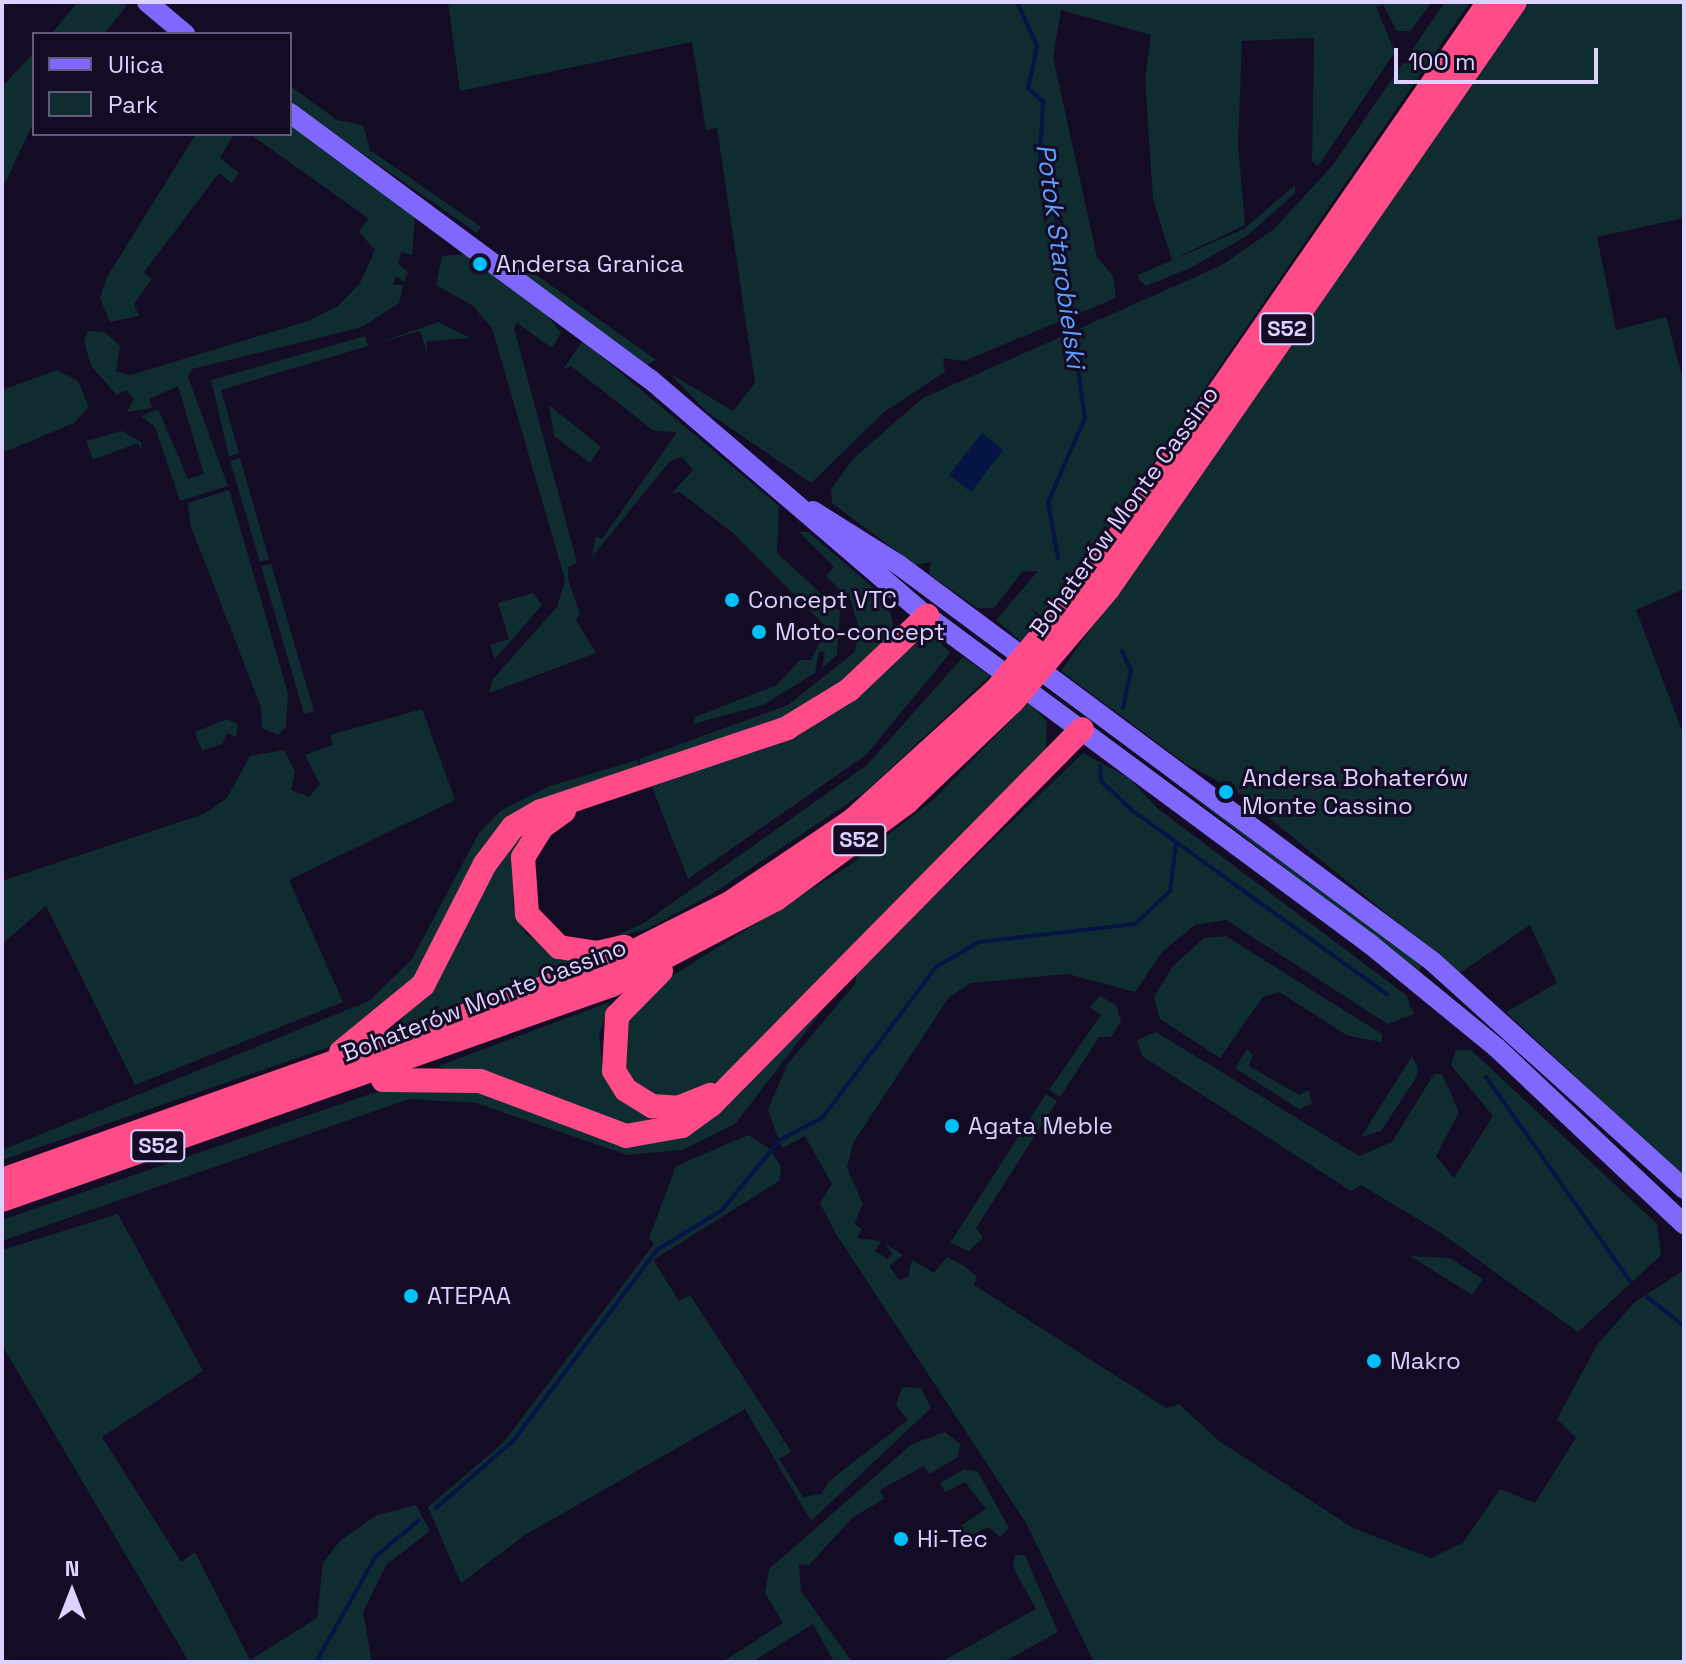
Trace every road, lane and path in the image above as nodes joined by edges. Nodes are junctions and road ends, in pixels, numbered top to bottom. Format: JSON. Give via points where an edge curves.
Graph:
{"nodes":[{"id":1,"x":147,"y":2,"type":"edge"},
{"id":2,"x":1489,"y":2,"type":"edge"},
{"id":3,"x":1515,"y":2,"type":"edge"},
{"id":4,"x":183,"y":32,"type":"edge"},
{"id":5,"x":292,"y":114,"type":"edge"},
{"id":6,"x":805,"y":508,"type":"junction"},
{"id":7,"x":943,"y":597,"type":"junction"},
{"id":8,"x":927,"y":616,"type":"junction"},
{"id":9,"x":1048,"y":648,"type":"junction"},
{"id":10,"x":1089,"y":720,"type":"junction"},
{"id":11,"x":618,"y":786,"type":"junction"},
{"id":12,"x":684,"y":940,"type":"junction"},
{"id":13,"x":748,"y":1068,"type":"junction"},
{"id":14,"x":306,"y":1086,"type":"junction"},
{"id":15,"x":2,"y":1180,"type":"edge"},
{"id":16,"x":1684,"y":1189,"type":"edge"},
{"id":17,"x":2,"y":1200,"type":"edge"},
{"id":18,"x":1684,"y":1224,"type":"edge"}],
"edges":[{"from":1,"to":4,"type":"main road"},
{"from":2,"to":9,"type":"highway","name":"Bohaterów Monte Cassino","number":"S52"},
{"from":3,"to":9,"type":"highway","name":"Bohaterów Monte Cassino","number":"S52"},
{"from":5,"to":6,"type":"main road","via":[[650,379]]},
{"from":6,"to":7,"type":"main road","via":[[840,523]]},
{"from":6,"to":8,"type":"main road"},
{"from":7,"to":8,"type":"main road"},
{"from":7,"to":10,"type":"main road"},
{"from":8,"to":10,"type":"main road"},
{"from":8,"to":11,"type":"highway","via":[[870,672],[808,717],[737,749]]},
{"from":9,"to":12,"type":"highway","name":"Bohaterów Monte Cassino","number":"S52","via":[[1005,696],[853,820]]},
{"from":10,"to":13,"type":"highway"},
{"from":10,"to":16,"type":"main road","via":[[1432,961]]},
{"from":10,"to":18,"type":"main road","via":[[1451,1009]]},
{"from":11,"to":12,"type":"highway","via":[[557,814],[535,835],[519,880],[527,914],[548,941],[584,953]]},
{"from":11,"to":14,"type":"highway","via":[[513,827],[485,864],[423,985]]},
{"from":12,"to":13,"type":"highway","via":[[617,1016],[610,1050],[619,1081],[642,1102],[678,1108]]},
{"from":12,"to":14,"type":"highway","name":"Bohaterów Monte Cassino","number":"S52"},
{"from":13,"to":14,"type":"highway","via":[[696,1117],[646,1136],[602,1130],[461,1078]]},
{"from":14,"to":15,"type":"highway","name":"Bohaterów Monte Cassino","number":"S52"},
{"from":14,"to":17,"type":"highway","name":"Bohaterów Monte Cassino","number":"S52"}]}
